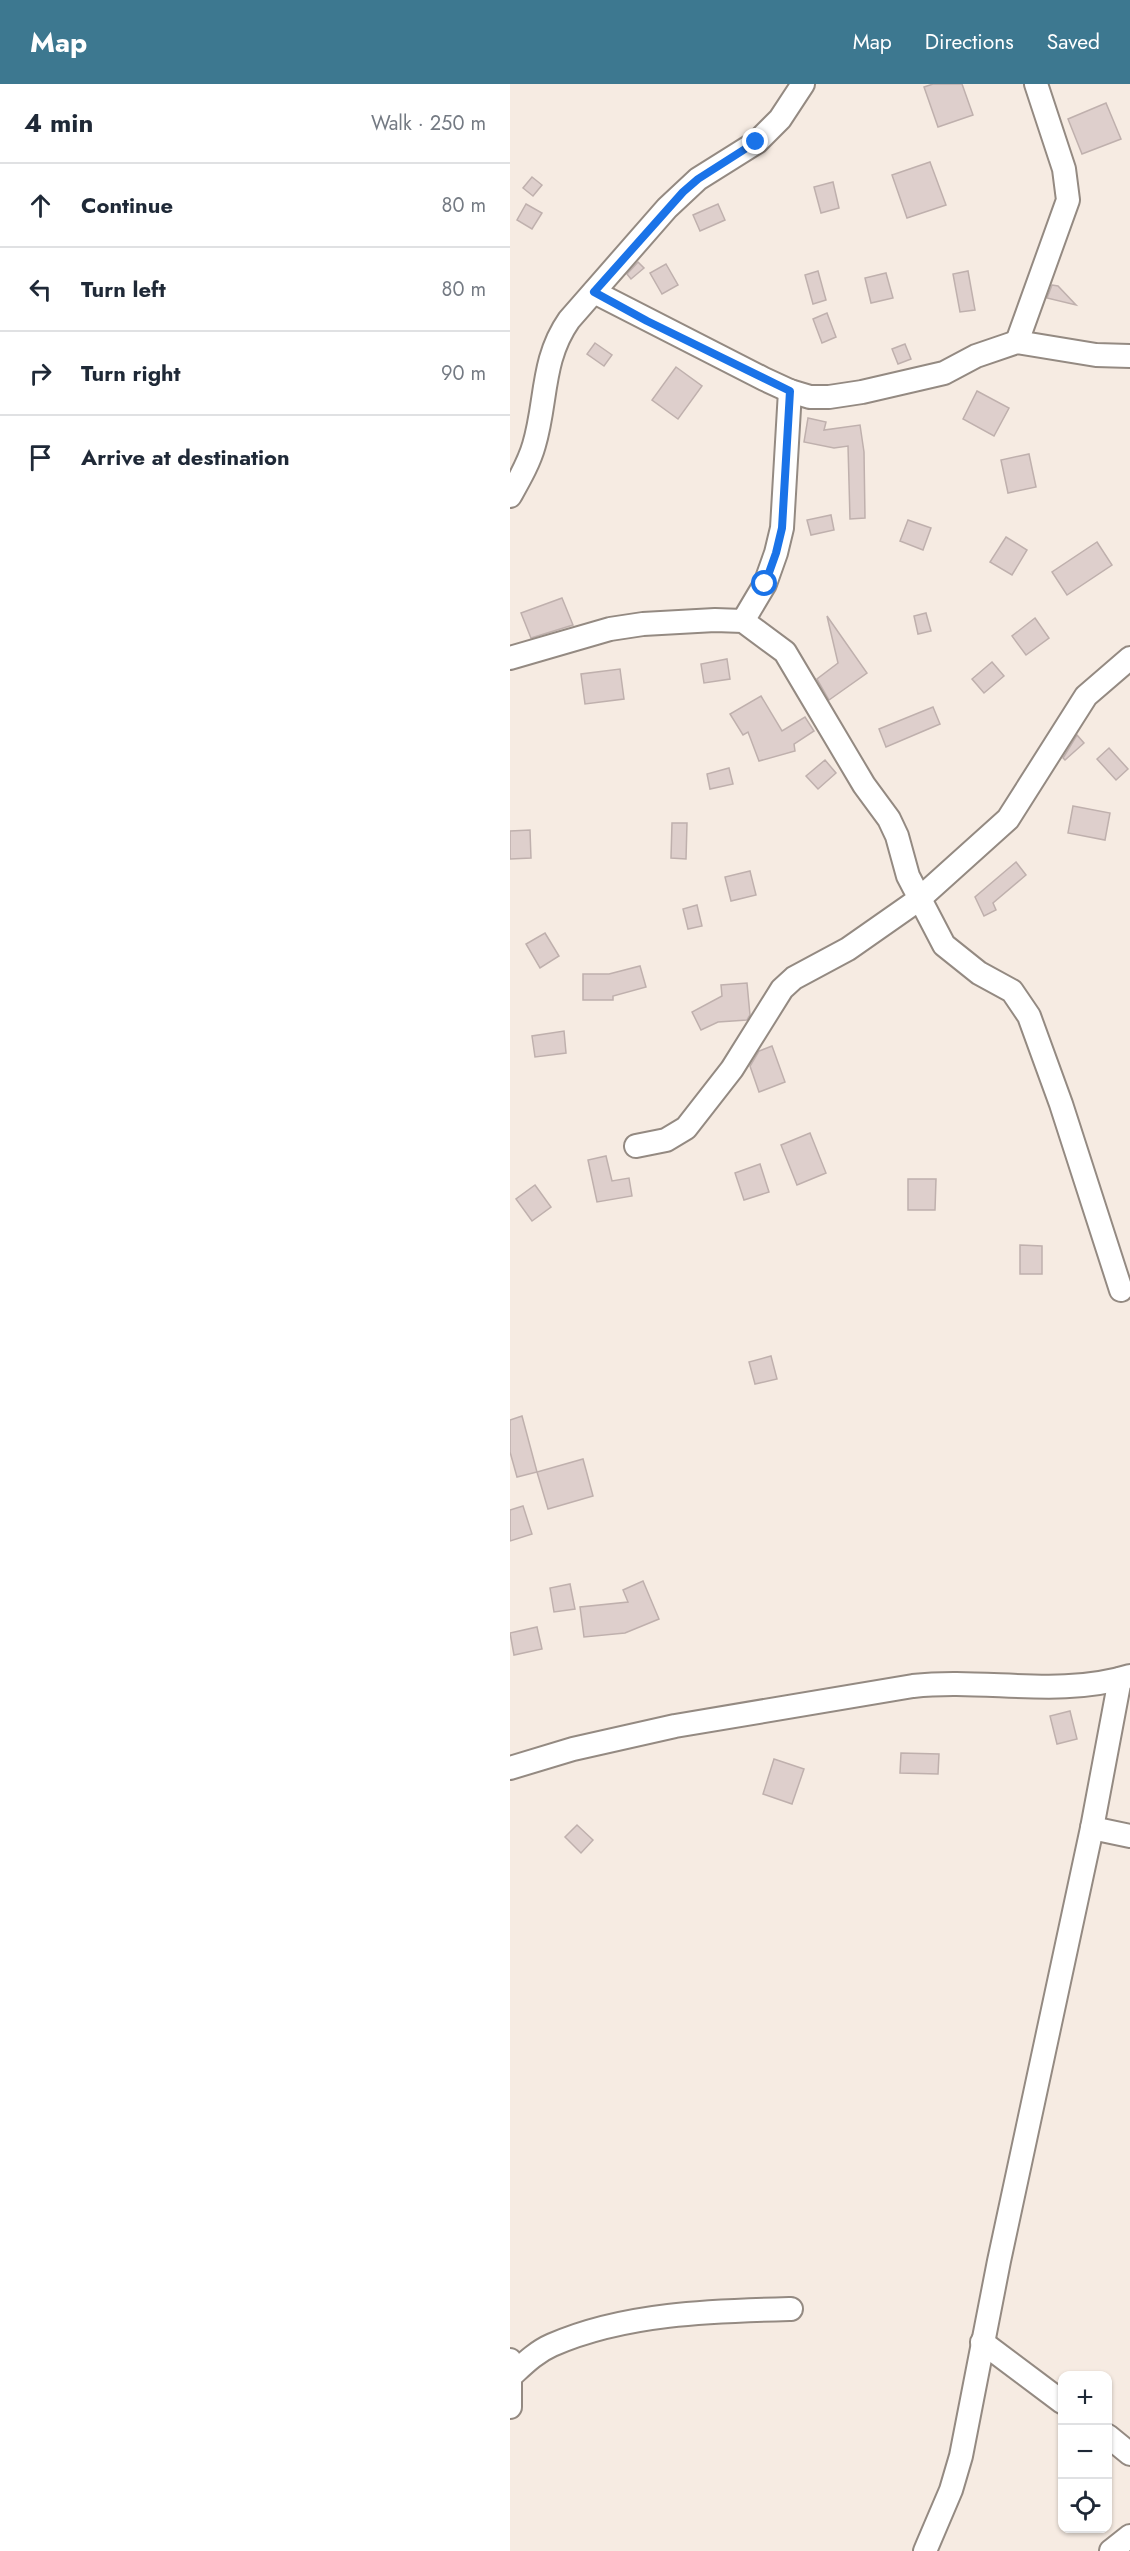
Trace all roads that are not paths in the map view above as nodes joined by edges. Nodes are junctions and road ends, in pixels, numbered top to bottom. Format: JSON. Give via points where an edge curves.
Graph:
{"nodes":[{"id":1,"x":802,"y":84,"type":"edge"},
{"id":2,"x":1036,"y":84,"type":"edge"},
{"id":3,"x":594,"y":292,"type":"junction"},
{"id":4,"x":1017,"y":342,"type":"junction"},
{"id":5,"x":1130,"y":356,"type":"edge"},
{"id":6,"x":790,"y":391,"type":"junction"},
{"id":7,"x":510,"y":496,"type":"edge"},
{"id":8,"x":743,"y":621,"type":"junction"},
{"id":9,"x":510,"y":658,"type":"edge"},
{"id":10,"x":1130,"y":658,"type":"edge"},
{"id":11,"x":918,"y":900,"type":"junction"},
{"id":12,"x":636,"y":1146,"type":"dead end"},
{"id":13,"x":1121,"y":1290,"type":"dead end"},
{"id":14,"x":1125,"y":1677,"type":"edge"},
{"id":15,"x":1130,"y":1720,"type":"edge"},
{"id":16,"x":1107,"y":1746,"type":"junction"},
{"id":17,"x":510,"y":1768,"type":"edge"},
{"id":18,"x":1092,"y":1828,"type":"junction"},
{"id":19,"x":1130,"y":1836,"type":"edge"},
{"id":20,"x":791,"y":2309,"type":"dead end"},
{"id":21,"x":982,"y":2342,"type":"junction"},
{"id":22,"x":511,"y":2367,"type":"edge"},
{"id":23,"x":1058,"y":2399,"type":"edge"},
{"id":24,"x":510,"y":2407,"type":"edge"},
{"id":25,"x":1112,"y":2440,"type":"edge"},
{"id":26,"x":1130,"y":2454,"type":"edge"},
{"id":27,"x":1130,"y":2536,"type":"edge"},
{"id":28,"x":925,"y":2551,"type":"edge"},
{"id":29,"x":1111,"y":2551,"type":"edge"}],
"edges":[{"from":1,"to":3,"type":"street","via":[[780,119],[756,142],[698,179],[667,208]]},
{"from":2,"to":4,"type":"street","via":[[1064,170],[1068,200]]},
{"from":3,"to":6,"type":"street"},
{"from":3,"to":7,"type":"street","via":[[559,333],[544,379],[534,447]]},
{"from":4,"to":5,"type":"street","via":[[1096,355]]},
{"from":4,"to":6,"type":"street","via":[[976,356],[944,373],[862,392],[810,397]]},
{"from":6,"to":8,"type":"street","via":[[782,528],[765,584]]},
{"from":8,"to":9,"type":"street","via":[[643,624],[610,629]]},
{"from":8,"to":11,"type":"street","via":[[785,652],[794,664],[828,728],[889,819]]},
{"from":10,"to":11,"type":"street","via":[[1086,696],[1008,819]]},
{"from":11,"to":12,"type":"street","via":[[848,949],[794,978],[782,989],[732,1070],[686,1128],[666,1140]]},
{"from":11,"to":13,"type":"street","via":[[944,945],[979,973],[1012,991],[1029,1016],[1062,1104]]},
{"from":14,"to":16,"type":"street"},
{"from":14,"to":17,"type":"street","via":[[1062,1687],[947,1682],[913,1686],[675,1726]]},
{"from":15,"to":16,"type":"street"},
{"from":16,"to":18,"type":"street"},
{"from":18,"to":19,"type":"street"},
{"from":18,"to":21,"type":"street"},
{"from":20,"to":22,"type":"street","via":[[627,2322],[551,2346]]},
{"from":21,"to":23,"type":"street"},
{"from":21,"to":28,"type":"street","via":[[961,2456]]},
{"from":22,"to":24,"type":"street"},
{"from":25,"to":26,"type":"street"},
{"from":27,"to":29,"type":"street"}]}
